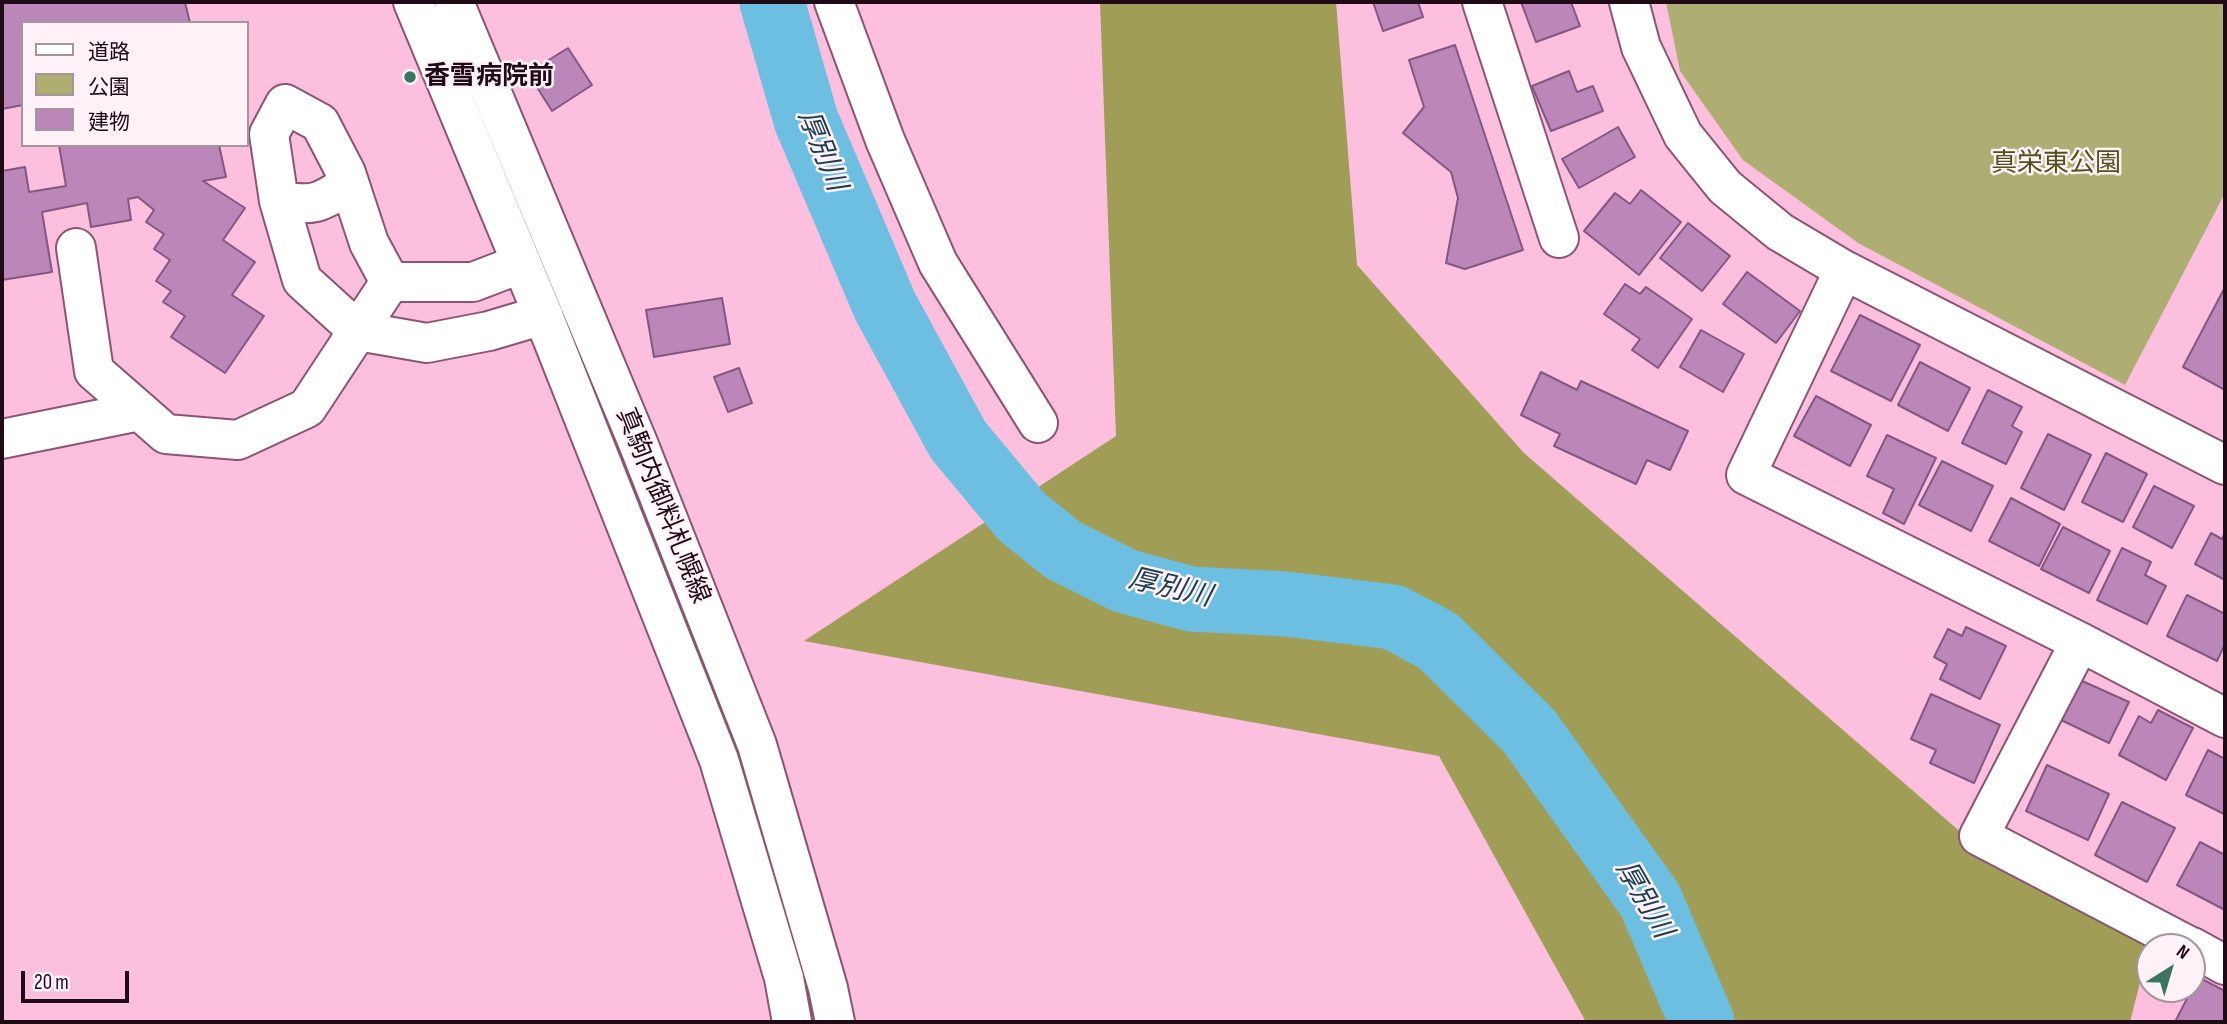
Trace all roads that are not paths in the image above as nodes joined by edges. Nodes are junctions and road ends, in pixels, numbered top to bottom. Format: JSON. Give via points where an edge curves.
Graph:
{"nodes":[{"id":1,"x":413,"y":2,"type":"edge"},
{"id":2,"x":454,"y":2,"type":"edge"},
{"id":3,"x":834,"y":2,"type":"edge"},
{"id":4,"x":1482,"y":2,"type":"edge"},
{"id":5,"x":1629,"y":2,"type":"edge"},
{"id":6,"x":349,"y":184,"type":"junction"},
{"id":7,"x":279,"y":201,"type":"junction"},
{"id":8,"x":1559,"y":238,"type":"dead end"},
{"id":9,"x":76,"y":248,"type":"dead end"},
{"id":10,"x":520,"y":264,"type":"junction"},
{"id":11,"x":1844,"y":271,"type":"junction"},
{"id":12,"x":390,"y":282,"type":"junction"},
{"id":13,"x":543,"y":315,"type":"junction"},
{"id":14,"x":358,"y":331,"type":"junction"},
{"id":15,"x":140,"y":411,"type":"junction"},
{"id":16,"x":1038,"y":423,"type":"dead end"},
{"id":17,"x":2,"y":439,"type":"edge"},
{"id":18,"x":2225,"y":465,"type":"edge"},
{"id":19,"x":2080,"y":642,"type":"junction"},
{"id":20,"x":2225,"y":718,"type":"edge"},
{"id":21,"x":2165,"y":933,"type":"edge"},
{"id":22,"x":2206,"y":955,"type":"edge"},
{"id":23,"x":2225,"y":965,"type":"edge"},
{"id":24,"x":792,"y":1022,"type":"edge"},
{"id":25,"x":835,"y":1022,"type":"edge"}],
"edges":[{"from":1,"to":10,"type":"main road","name":"真駒内御料札幌線"},
{"from":2,"to":25,"type":"main road","name":"真駒内御料札幌線","via":[[638,443],[757,745]]},
{"from":3,"to":16,"type":"main road","via":[[885,140],[938,263]]},
{"from":4,"to":8,"type":"main road"},
{"from":5,"to":11,"type":"main road","via":[[1641,47],[1683,135],[1725,187],[1780,232]]},
{"from":6,"to":7,"type":"main road","via":[[319,202]]},
{"from":6,"to":7,"type":"main road","via":[[320,123],[285,104],[269,134]]},
{"from":6,"to":12,"type":"main road","via":[[369,243]]},
{"from":7,"to":14,"type":"main road","via":[[302,279]]},
{"from":9,"to":15,"type":"main road","via":[[94,371]]},
{"from":10,"to":12,"type":"main road","via":[[473,282]]},
{"from":10,"to":13,"type":"main road","name":"真駒内御料札幌線"},
{"from":11,"to":18,"type":"main road"},
{"from":11,"to":19,"type":"main road","via":[[1746,475]]},
{"from":12,"to":14,"type":"main road"},
{"from":13,"to":14,"type":"main road","via":[[427,343]]},
{"from":13,"to":24,"type":"main road","name":"真駒内御料札幌線","via":[[719,760],[784,978]]},
{"from":14,"to":15,"type":"main road","via":[[307,408],[239,440],[166,433]]},
{"from":15,"to":17,"type":"main road"},
{"from":19,"to":20,"type":"main road"},
{"from":19,"to":21,"type":"main road","via":[[1979,836]]},
{"from":22,"to":23,"type":"main road"}]}
